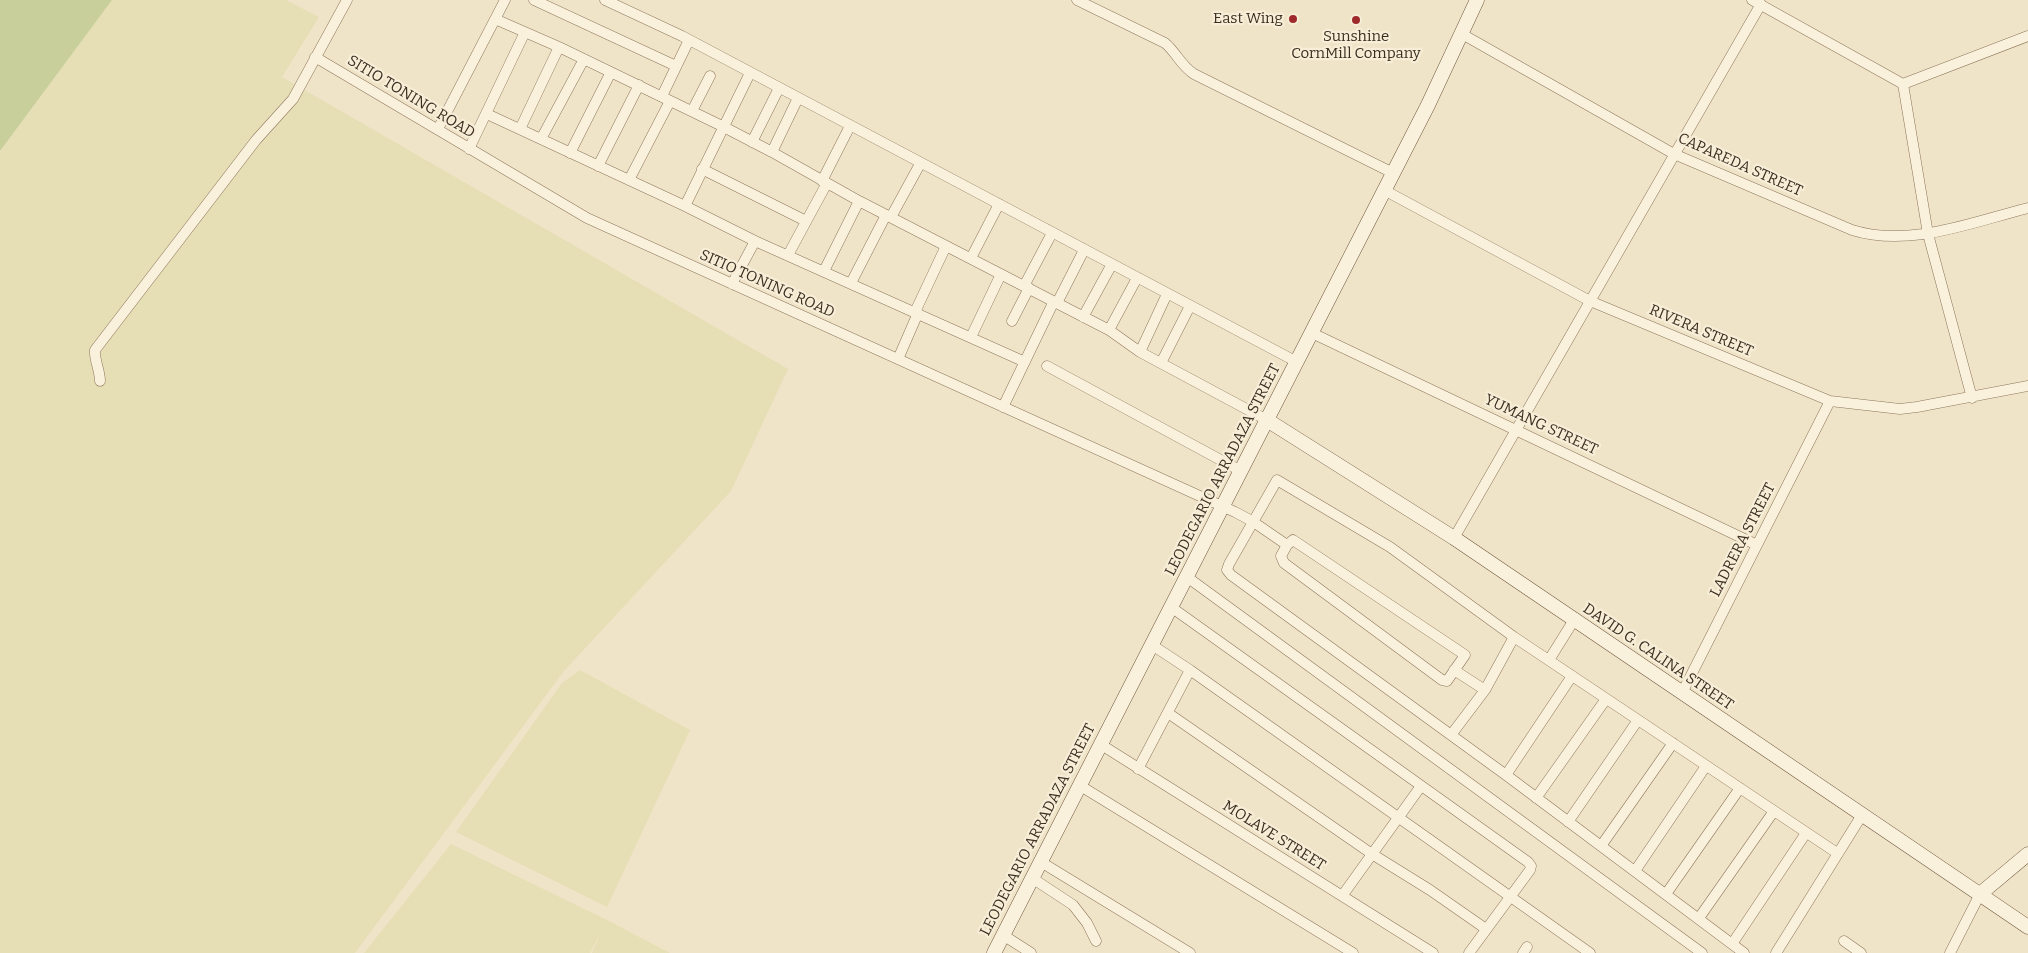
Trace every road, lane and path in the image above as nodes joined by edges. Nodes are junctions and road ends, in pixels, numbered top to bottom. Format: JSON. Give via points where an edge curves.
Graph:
{"nodes":[{"id":1,"x":347,"y":0,"type":"edge"},
{"id":2,"x":505,"y":0,"type":"edge"},
{"id":3,"x":534,"y":0,"type":"edge"},
{"id":4,"x":605,"y":0,"type":"edge"},
{"id":5,"x":1077,"y":0,"type":"edge"},
{"id":6,"x":1477,"y":0,"type":"edge"},
{"id":7,"x":1756,"y":2,"type":"edge"},
{"id":8,"x":495,"y":19,"type":"junction"},
{"id":9,"x":525,"y":32,"type":"junction"},
{"id":10,"x":1462,"y":34,"type":"junction"},
{"id":11,"x":2028,"y":36,"type":"edge"},
{"id":12,"x":689,"y":40,"type":"junction"},
{"id":13,"x":559,"y":47,"type":"junction"},
{"id":14,"x":315,"y":57,"type":"junction"},
{"id":15,"x":584,"y":59,"type":"junction"},
{"id":16,"x":676,"y":66,"type":"junction"},
{"id":17,"x":611,"y":72,"type":"junction"},
{"id":18,"x":750,"y":73,"type":"junction"},
{"id":19,"x":710,"y":76,"type":"dead end"},
{"id":20,"x":1903,"y":84,"type":"junction"},
{"id":21,"x":639,"y":85,"type":"junction"},
{"id":22,"x":779,"y":88,"type":"junction"},
{"id":23,"x":798,"y":98,"type":"junction"},
{"id":24,"x":666,"y":99,"type":"junction"},
{"id":25,"x":692,"y":111,"type":"junction"},
{"id":26,"x":487,"y":114,"type":"junction"},
{"id":27,"x":722,"y":126,"type":"junction"},
{"id":28,"x":850,"y":126,"type":"junction"},
{"id":29,"x":438,"y":129,"type":"junction"},
{"id":30,"x":520,"y":129,"type":"junction"},
{"id":31,"x":541,"y":139,"type":"junction"},
{"id":32,"x":752,"y":142,"type":"junction"},
{"id":33,"x":469,"y":149,"type":"junction"},
{"id":34,"x":772,"y":152,"type":"junction"},
{"id":35,"x":570,"y":153,"type":"junction"},
{"id":36,"x":1674,"y":154,"type":"junction"},
{"id":37,"x":920,"y":164,"type":"junction"},
{"id":38,"x":598,"y":166,"type":"junction"},
{"id":39,"x":702,"y":169,"type":"junction"},
{"id":40,"x":1393,"y":172,"type":"junction"},
{"id":41,"x":628,"y":180,"type":"junction"},
{"id":42,"x":825,"y":182,"type":"junction"},
{"id":43,"x":1384,"y":190,"type":"junction"},
{"id":44,"x":859,"y":201,"type":"junction"},
{"id":45,"x":999,"y":204,"type":"junction"},
{"id":46,"x":685,"y":206,"type":"junction"},
{"id":47,"x":2028,"y":208,"type":"edge"},
{"id":48,"x":888,"y":216,"type":"junction"},
{"id":49,"x":806,"y":220,"type":"junction"},
{"id":50,"x":1052,"y":233,"type":"junction"},
{"id":51,"x":1928,"y":234,"type":"junction"},
{"id":52,"x":755,"y":240,"type":"junction"},
{"id":53,"x":946,"y":246,"type":"junction"},
{"id":54,"x":1084,"y":250,"type":"junction"},
{"id":55,"x":788,"y":255,"type":"junction"},
{"id":56,"x":971,"y":258,"type":"junction"},
{"id":57,"x":1112,"y":264,"type":"junction"},
{"id":58,"x":824,"y":271,"type":"junction"},
{"id":59,"x":1001,"y":274,"type":"junction"},
{"id":60,"x":1137,"y":278,"type":"junction"},
{"id":61,"x":851,"y":283,"type":"junction"},
{"id":62,"x":732,"y":284,"type":"junction"},
{"id":63,"x":1026,"y":287,"type":"junction"},
{"id":64,"x":1167,"y":294,"type":"junction"},
{"id":65,"x":1590,"y":301,"type":"junction"},
{"id":66,"x":1056,"y":302,"type":"junction"},
{"id":67,"x":1190,"y":306,"type":"junction"},
{"id":68,"x":916,"y":312,"type":"junction"},
{"id":69,"x":1083,"y":317,"type":"junction"},
{"id":70,"x":1012,"y":321,"type":"dead end"},
{"id":71,"x":1109,"y":330,"type":"junction"},
{"id":72,"x":1312,"y":333,"type":"junction"},
{"id":73,"x":971,"y":337,"type":"junction"},
{"id":74,"x":1140,"y":352,"type":"junction"},
{"id":75,"x":898,"y":359,"type":"junction"},
{"id":76,"x":1025,"y":362,"type":"junction"},
{"id":77,"x":1297,"y":362,"type":"junction"},
{"id":78,"x":1161,"y":363,"type":"junction"},
{"id":79,"x":1047,"y":366,"type":"dead end"},
{"id":80,"x":100,"y":380,"type":"dead end"},
{"id":81,"x":2028,"y":386,"type":"edge"},
{"id":82,"x":1972,"y":398,"type":"junction"},
{"id":83,"x":1830,"y":401,"type":"junction"},
{"id":84,"x":1003,"y":407,"type":"junction"},
{"id":85,"x":1267,"y":420,"type":"junction"},
{"id":86,"x":1516,"y":430,"type":"junction"},
{"id":87,"x":1241,"y":471,"type":"junction"},
{"id":88,"x":1223,"y":508,"type":"junction"},
{"id":89,"x":1252,"y":521,"type":"junction"},
{"id":90,"x":1454,"y":538,"type":"junction"},
{"id":91,"x":1286,"y":545,"type":"junction"},
{"id":92,"x":1757,"y":545,"type":"junction"},
{"id":93,"x":1187,"y":577,"type":"junction"},
{"id":94,"x":1171,"y":607,"type":"junction"},
{"id":95,"x":1572,"y":619,"type":"junction"},
{"id":96,"x":1514,"y":637,"type":"junction"},
{"id":97,"x":1152,"y":644,"type":"junction"},
{"id":98,"x":1546,"y":659,"type":"junction"},
{"id":99,"x":1190,"y":670,"type":"junction"},
{"id":100,"x":1454,"y":670,"type":"junction"},
{"id":101,"x":1572,"y":676,"type":"junction"},
{"id":102,"x":1485,"y":690,"type":"junction"},
{"id":103,"x":1682,"y":693,"type":"junction"},
{"id":104,"x":1606,"y":699,"type":"junction"},
{"id":105,"x":1168,"y":713,"type":"junction"},
{"id":106,"x":1638,"y":720,"type":"junction"},
{"id":107,"x":1451,"y":735,"type":"junction"},
{"id":108,"x":1672,"y":743,"type":"junction"},
{"id":109,"x":1100,"y":744,"type":"junction"},
{"id":110,"x":1706,"y":766,"type":"junction"},
{"id":111,"x":1138,"y":769,"type":"junction"},
{"id":112,"x":1506,"y":775,"type":"junction"},
{"id":113,"x":1079,"y":785,"type":"junction"},
{"id":114,"x":1422,"y":786,"type":"junction"},
{"id":115,"x":1740,"y":788,"type":"junction"},
{"id":116,"x":1536,"y":798,"type":"junction"},
{"id":117,"x":1774,"y":810,"type":"junction"},
{"id":118,"x":1862,"y":815,"type":"junction"},
{"id":119,"x":1398,"y":818,"type":"junction"},
{"id":120,"x":1568,"y":822,"type":"junction"},
{"id":121,"x":1806,"y":833,"type":"junction"},
{"id":122,"x":1602,"y":846,"type":"junction"},
{"id":123,"x":1837,"y":853,"type":"junction"},
{"id":124,"x":1372,"y":854,"type":"junction"},
{"id":125,"x":2028,"y":854,"type":"edge"},
{"id":126,"x":1040,"y":862,"type":"junction"},
{"id":127,"x":1635,"y":872,"type":"junction"},
{"id":128,"x":1032,"y":878,"type":"junction"},
{"id":129,"x":1666,"y":894,"type":"junction"},
{"id":130,"x":1980,"y":894,"type":"junction"},
{"id":131,"x":1342,"y":896,"type":"junction"},
{"id":132,"x":1510,"y":897,"type":"junction"},
{"id":133,"x":1699,"y":918,"type":"junction"},
{"id":134,"x":2028,"y":926,"type":"edge"},
{"id":135,"x":1486,"y":929,"type":"junction"},
{"id":136,"x":1003,"y":935,"type":"junction"},
{"id":137,"x":1096,"y":941,"type":"dead end"},
{"id":138,"x":1844,"y":941,"type":"dead end"},
{"id":139,"x":1732,"y":944,"type":"junction"},
{"id":140,"x":1337,"y":949,"type":"edge"},
{"id":141,"x":994,"y":953,"type":"edge"},
{"id":142,"x":1031,"y":953,"type":"edge"},
{"id":143,"x":1190,"y":953,"type":"edge"},
{"id":144,"x":1353,"y":953,"type":"edge"},
{"id":145,"x":1433,"y":953,"type":"edge"},
{"id":146,"x":1469,"y":953,"type":"edge"},
{"id":147,"x":1590,"y":953,"type":"edge"},
{"id":148,"x":1702,"y":953,"type":"edge"},
{"id":149,"x":1744,"y":953,"type":"edge"},
{"id":150,"x":1776,"y":953,"type":"edge"},
{"id":151,"x":1861,"y":953,"type":"edge"},
{"id":152,"x":1950,"y":953,"type":"edge"}],
"edges":[{"from":1,"to":14,"type":"street"},
{"from":2,"to":8,"type":"street"},
{"from":3,"to":16,"type":"street"},
{"from":4,"to":12,"type":"street"},
{"from":5,"to":40,"type":"street","via":[[1165,43],[1194,74]]},
{"from":6,"to":10,"type":"street","name":"LEODEGARIO ARRADAZA STREET"},
{"from":7,"to":20,"type":"street"},
{"from":7,"to":36,"type":"street"},
{"from":8,"to":9,"type":"street"},
{"from":8,"to":29,"type":"street"},
{"from":9,"to":13,"type":"street"},
{"from":9,"to":26,"type":"street"},
{"from":10,"to":36,"type":"street","name":"CAPAREDA STREET"},
{"from":10,"to":40,"type":"street","name":"LEODEGARIO ARRADAZA STREET"},
{"from":11,"to":20,"type":"street"},
{"from":12,"to":16,"type":"street"},
{"from":12,"to":18,"type":"street"},
{"from":13,"to":15,"type":"street"},
{"from":13,"to":30,"type":"street"},
{"from":14,"to":29,"type":"street","name":"SITIO TONING ROAD"},
{"from":14,"to":80,"type":"street","via":[[286,108],[256,140],[95,350]]},
{"from":15,"to":17,"type":"street"},
{"from":15,"to":31,"type":"street"},
{"from":16,"to":24,"type":"street"},
{"from":17,"to":21,"type":"street"},
{"from":17,"to":35,"type":"street"},
{"from":18,"to":22,"type":"street"},
{"from":18,"to":27,"type":"street"},
{"from":19,"to":25,"type":"street"},
{"from":20,"to":51,"type":"street"},
{"from":21,"to":24,"type":"street"},
{"from":21,"to":38,"type":"street"},
{"from":22,"to":23,"type":"street"},
{"from":22,"to":32,"type":"street"},
{"from":23,"to":28,"type":"street"},
{"from":23,"to":34,"type":"street"},
{"from":24,"to":25,"type":"street"},
{"from":24,"to":41,"type":"street"},
{"from":25,"to":27,"type":"street"},
{"from":26,"to":30,"type":"street"},
{"from":26,"to":33,"type":"street"},
{"from":27,"to":32,"type":"street"},
{"from":27,"to":39,"type":"street"},
{"from":28,"to":37,"type":"street"},
{"from":28,"to":42,"type":"street"},
{"from":29,"to":33,"type":"street","name":"SITIO TONING ROAD"},
{"from":30,"to":31,"type":"street"},
{"from":31,"to":35,"type":"street"},
{"from":32,"to":34,"type":"street"},
{"from":33,"to":62,"type":"street","name":"SITIO TONING ROAD","via":[[587,218]]},
{"from":34,"to":42,"type":"street"},
{"from":35,"to":38,"type":"street"},
{"from":36,"to":51,"type":"street","name":"CAPAREDA STREET","via":[[1852,230],[1868,235],[1901,237]]},
{"from":36,"to":65,"type":"street"},
{"from":37,"to":45,"type":"street"},
{"from":37,"to":48,"type":"street"},
{"from":38,"to":41,"type":"street"},
{"from":39,"to":46,"type":"street"},
{"from":39,"to":49,"type":"street"},
{"from":40,"to":43,"type":"street","name":"LEODEGARIO ARRADAZA STREET"},
{"from":41,"to":46,"type":"street"},
{"from":42,"to":44,"type":"street"},
{"from":42,"to":49,"type":"street"},
{"from":43,"to":65,"type":"street","name":"RIVERA STREET"},
{"from":43,"to":72,"type":"street","name":"LEODEGARIO ARRADAZA STREET"},
{"from":44,"to":48,"type":"street"},
{"from":44,"to":58,"type":"street"},
{"from":45,"to":50,"type":"street"},
{"from":45,"to":56,"type":"street"},
{"from":46,"to":52,"type":"street"},
{"from":47,"to":51,"type":"street","name":"CAPAREDA STREET"},
{"from":48,"to":53,"type":"street"},
{"from":48,"to":61,"type":"street"},
{"from":49,"to":55,"type":"street"},
{"from":50,"to":54,"type":"street"},
{"from":50,"to":63,"type":"street"},
{"from":51,"to":82,"type":"street"},
{"from":52,"to":55,"type":"street"},
{"from":52,"to":62,"type":"street"},
{"from":53,"to":56,"type":"street"},
{"from":53,"to":68,"type":"street"},
{"from":54,"to":57,"type":"street"},
{"from":54,"to":66,"type":"street"},
{"from":55,"to":58,"type":"street"},
{"from":56,"to":59,"type":"street"},
{"from":57,"to":60,"type":"street"},
{"from":57,"to":69,"type":"street"},
{"from":58,"to":61,"type":"street"},
{"from":59,"to":63,"type":"street"},
{"from":59,"to":73,"type":"street"},
{"from":60,"to":64,"type":"street"},
{"from":60,"to":71,"type":"street"},
{"from":61,"to":68,"type":"street"},
{"from":62,"to":75,"type":"street","name":"SITIO TONING ROAD"},
{"from":63,"to":66,"type":"street"},
{"from":63,"to":70,"type":"street"},
{"from":64,"to":67,"type":"street"},
{"from":64,"to":74,"type":"street"},
{"from":65,"to":83,"type":"street","name":"RIVERA STREET"},
{"from":65,"to":86,"type":"street"},
{"from":66,"to":69,"type":"street"},
{"from":66,"to":76,"type":"street"},
{"from":67,"to":77,"type":"street"},
{"from":67,"to":78,"type":"street"},
{"from":68,"to":73,"type":"street"},
{"from":68,"to":75,"type":"street"},
{"from":69,"to":71,"type":"street"},
{"from":71,"to":74,"type":"street"},
{"from":72,"to":77,"type":"street","name":"LEODEGARIO ARRADAZA STREET"},
{"from":72,"to":86,"type":"street","name":"YUMANG STREET"},
{"from":73,"to":76,"type":"street"},
{"from":74,"to":78,"type":"street"},
{"from":75,"to":84,"type":"street","name":"SITIO TONING ROAD"},
{"from":76,"to":84,"type":"street"},
{"from":77,"to":85,"type":"street","name":"LEODEGARIO ARRADAZA STREET"},
{"from":78,"to":85,"type":"street"},
{"from":79,"to":87,"type":"street"},
{"from":81,"to":82,"type":"street","name":"RIVERA STREET"},
{"from":82,"to":83,"type":"street","name":"RIVERA STREET","via":[[1900,408]]},
{"from":83,"to":92,"type":"street","name":"LADRERA STREET"},
{"from":84,"to":88,"type":"street","name":"SITIO TONING ROAD"},
{"from":85,"to":87,"type":"street","name":"LEODEGARIO ARRADAZA STREET"},
{"from":85,"to":90,"type":"street","name":"DAVID G. CALINA STREET"},
{"from":86,"to":90,"type":"street"},
{"from":86,"to":92,"type":"street","name":"YUMANG STREET"},
{"from":87,"to":88,"type":"street","name":"LEODEGARIO ARRADAZA STREET"},
{"from":88,"to":89,"type":"street","name":"SITIO TONING ROAD"},
{"from":88,"to":93,"type":"street","name":"LEODEGARIO ARRADAZA STREET"},
{"from":89,"to":91,"type":"street","name":"SITIO TONING ROAD"},
{"from":89,"to":96,"type":"street","via":[[1277,480],[1390,547]]},
{"from":89,"to":107,"type":"street","via":[[1229,564],[1227,570],[1231,575]]},
{"from":90,"to":95,"type":"street","name":"DAVID G. CALINA STREET"},
{"from":91,"to":100,"type":"street","via":[[1293,540],[1298,541],[1465,655]]},
{"from":91,"to":100,"type":"street","via":[[1281,559],[1313,584],[1444,681]]},
{"from":92,"to":103,"type":"street","name":"LADRERA STREET"},
{"from":93,"to":94,"type":"street","name":"LEODEGARIO ARRADAZA STREET"},
{"from":93,"to":148,"type":"street"},
{"from":94,"to":97,"type":"street","name":"LEODEGARIO ARRADAZA STREET"},
{"from":94,"to":114,"type":"street"},
{"from":95,"to":98,"type":"street"},
{"from":95,"to":103,"type":"street","name":"DAVID G. CALINA STREET"},
{"from":96,"to":98,"type":"street"},
{"from":96,"to":102,"type":"street"},
{"from":97,"to":99,"type":"street"},
{"from":97,"to":109,"type":"street","name":"LEODEGARIO ARRADAZA STREET"},
{"from":98,"to":101,"type":"street"},
{"from":99,"to":105,"type":"street"},
{"from":99,"to":119,"type":"street"},
{"from":100,"to":102,"type":"street"},
{"from":101,"to":104,"type":"street"},
{"from":101,"to":112,"type":"street"},
{"from":102,"to":107,"type":"street"},
{"from":103,"to":118,"type":"street","name":"DAVID G. CALINA STREET"},
{"from":104,"to":106,"type":"street"},
{"from":104,"to":116,"type":"street"},
{"from":105,"to":111,"type":"street"},
{"from":105,"to":124,"type":"street"},
{"from":106,"to":108,"type":"street"},
{"from":106,"to":120,"type":"street"},
{"from":107,"to":112,"type":"street"},
{"from":108,"to":110,"type":"street"},
{"from":108,"to":122,"type":"street"},
{"from":109,"to":111,"type":"street","name":"MOLAVE STREET"},
{"from":109,"to":113,"type":"street","name":"LEODEGARIO ARRADAZA STREET"},
{"from":110,"to":115,"type":"street"},
{"from":110,"to":127,"type":"street"},
{"from":111,"to":131,"type":"street","name":"MOLAVE STREET"},
{"from":112,"to":116,"type":"street"},
{"from":113,"to":126,"type":"street","name":"LEODEGARIO ARRADAZA STREET"},
{"from":113,"to":140,"type":"street"},
{"from":114,"to":119,"type":"street"},
{"from":114,"to":132,"type":"street","via":[[1528,862],[1530,870]]},
{"from":115,"to":117,"type":"street"},
{"from":115,"to":129,"type":"street"},
{"from":116,"to":120,"type":"street"},
{"from":117,"to":121,"type":"street"},
{"from":117,"to":133,"type":"street"},
{"from":118,"to":123,"type":"street"},
{"from":118,"to":130,"type":"street","name":"DAVID G. CALINA STREET"},
{"from":119,"to":124,"type":"street"},
{"from":119,"to":132,"type":"street"},
{"from":120,"to":122,"type":"street"},
{"from":121,"to":123,"type":"street"},
{"from":121,"to":139,"type":"street"},
{"from":122,"to":127,"type":"street"},
{"from":123,"to":150,"type":"street"},
{"from":124,"to":131,"type":"street"},
{"from":124,"to":135,"type":"street"},
{"from":125,"to":130,"type":"street"},
{"from":126,"to":128,"type":"street","name":"LEODEGARIO ARRADAZA STREET"},
{"from":126,"to":143,"type":"street"},
{"from":127,"to":129,"type":"street"},
{"from":128,"to":136,"type":"street","name":"LEODEGARIO ARRADAZA STREET"},
{"from":128,"to":137,"type":"street","via":[[1073,905]]},
{"from":129,"to":133,"type":"street"},
{"from":130,"to":134,"type":"street","name":"DAVID G. CALINA STREET"},
{"from":130,"to":152,"type":"street"},
{"from":131,"to":145,"type":"street","name":"MOLAVE STREET"},
{"from":132,"to":135,"type":"street"},
{"from":132,"to":147,"type":"street"},
{"from":133,"to":139,"type":"street"},
{"from":135,"to":146,"type":"street"},
{"from":136,"to":141,"type":"street","name":"LEODEGARIO ARRADAZA STREET"},
{"from":136,"to":142,"type":"street"},
{"from":138,"to":151,"type":"street"},
{"from":139,"to":149,"type":"street"},
{"from":140,"to":144,"type":"street"}]}
